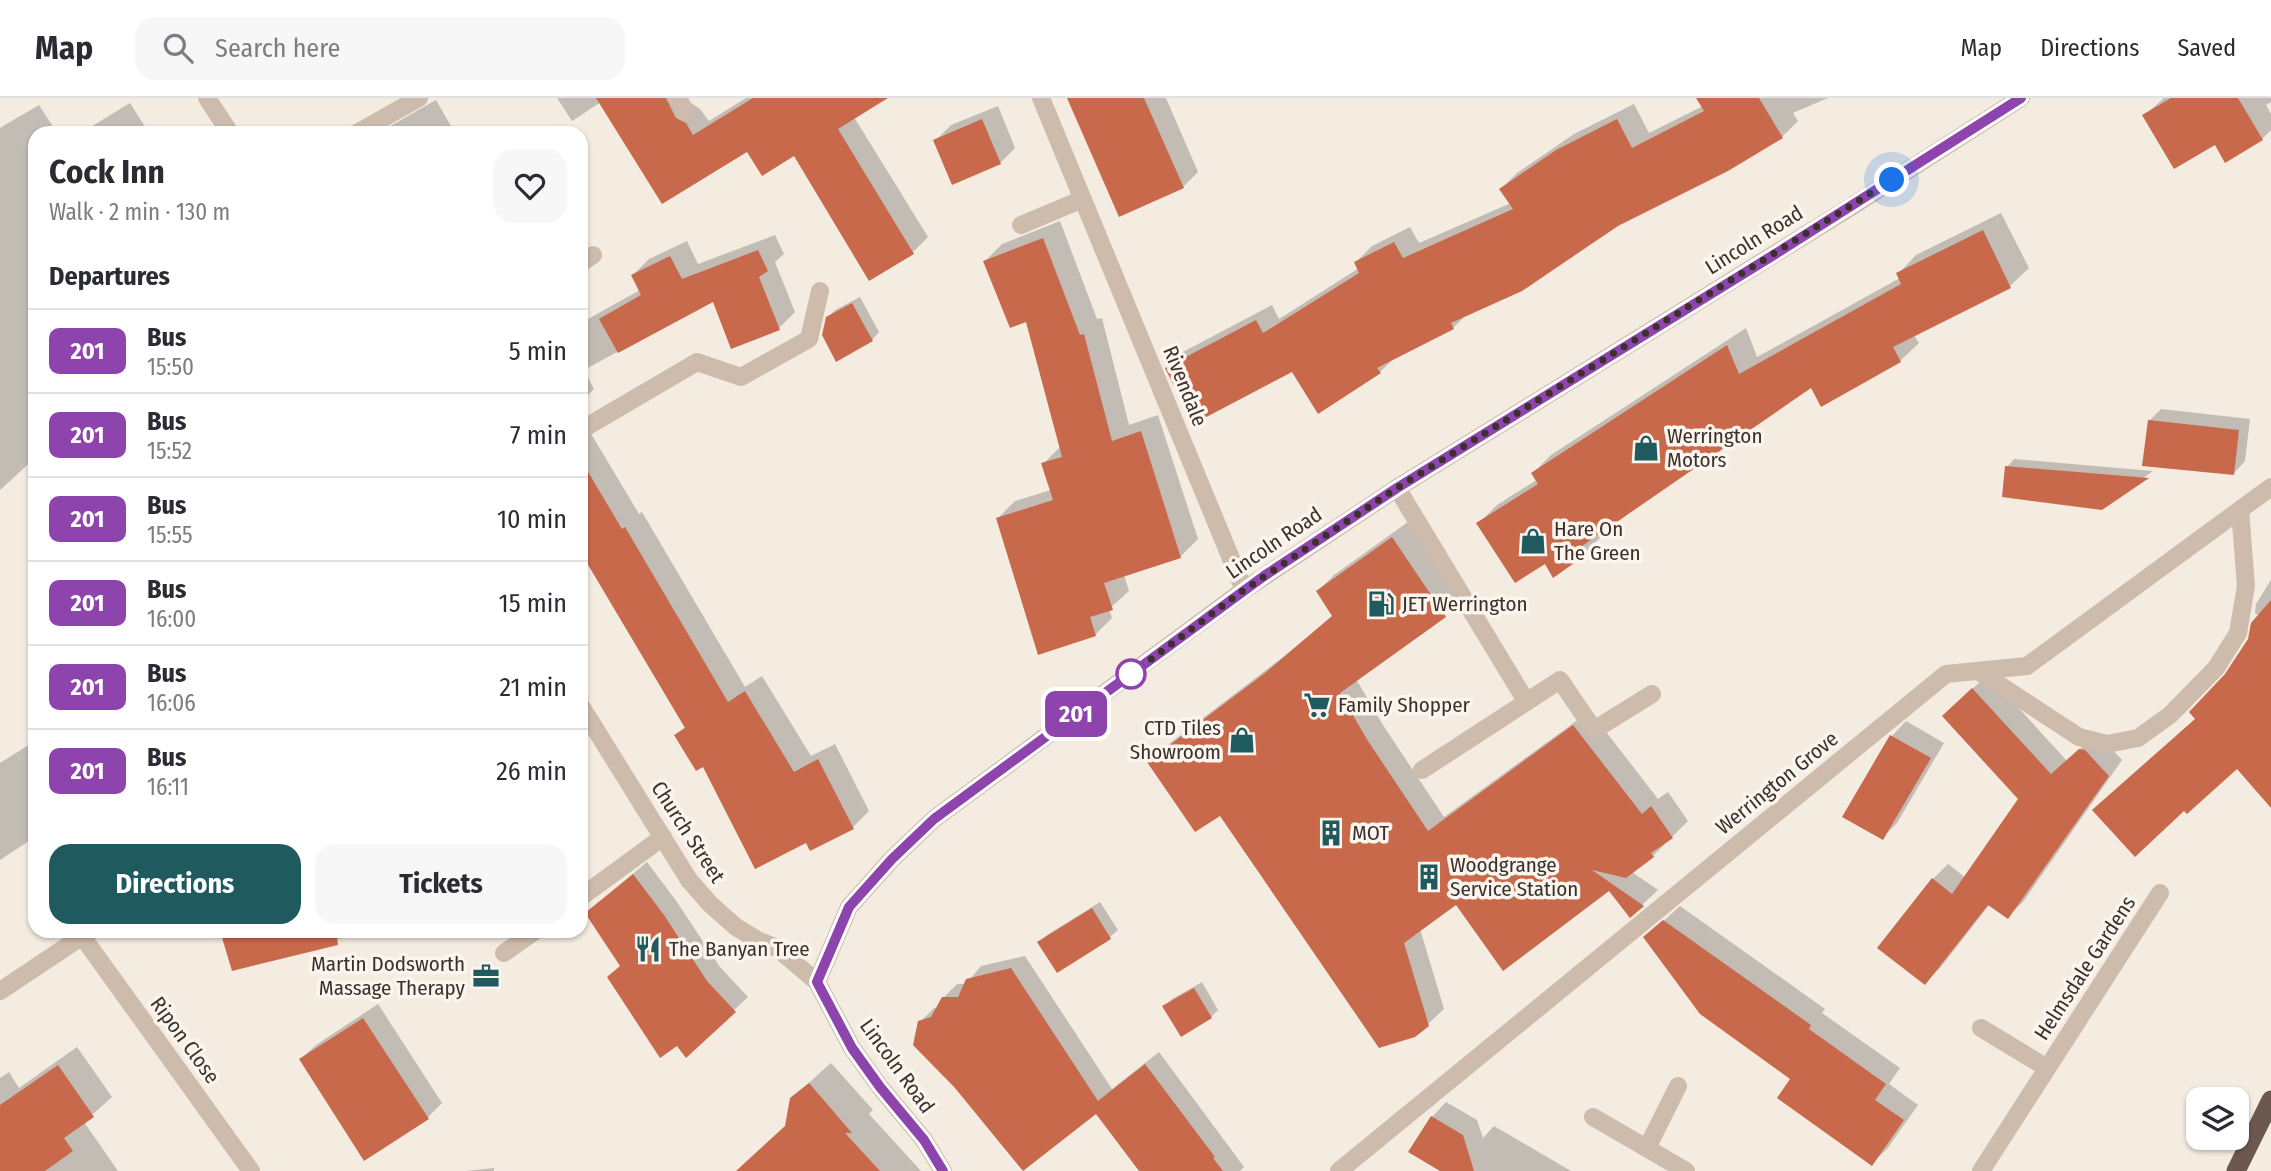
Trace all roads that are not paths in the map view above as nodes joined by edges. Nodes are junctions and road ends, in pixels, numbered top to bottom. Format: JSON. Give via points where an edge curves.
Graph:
{"nodes":[{"id":1,"x":207,"y":98,"type":"edge"},
{"id":2,"x":419,"y":98,"type":"edge"},
{"id":3,"x":1041,"y":98,"type":"edge"},
{"id":4,"x":2021,"y":98,"type":"edge"},
{"id":5,"x":225,"y":126,"type":"edge"},
{"id":6,"x":369,"y":126,"type":"edge"},
{"id":7,"x":1083,"y":199,"type":"junction"},
{"id":8,"x":1021,"y":225,"type":"dead end"},
{"id":9,"x":820,"y":291,"type":"dead end"},
{"id":10,"x":588,"y":426,"type":"edge"},
{"id":11,"x":2271,"y":487,"type":"edge"},
{"id":12,"x":1397,"y":488,"type":"junction"},
{"id":13,"x":2240,"y":510,"type":"junction"},
{"id":14,"x":1244,"y":590,"type":"junction"},
{"id":15,"x":1978,"y":671,"type":"junction"},
{"id":16,"x":1652,"y":694,"type":"dead end"},
{"id":17,"x":1527,"y":701,"type":"junction"},
{"id":18,"x":588,"y":722,"type":"edge"},
{"id":19,"x":1422,"y":770,"type":"dead end"},
{"id":20,"x":663,"y":837,"type":"junction"},
{"id":21,"x":588,"y":892,"type":"edge"},
{"id":22,"x":2160,"y":893,"type":"dead end"},
{"id":23,"x":79,"y":938,"type":"edge"},
{"id":24,"x":89,"y":938,"type":"edge"},
{"id":25,"x":525,"y":938,"type":"edge"},
{"id":26,"x":505,"y":953,"type":"dead end"},
{"id":27,"x":817,"y":982,"type":"junction"},
{"id":28,"x":0,"y":991,"type":"edge"},
{"id":29,"x":1981,"y":1028,"type":"dead end"},
{"id":30,"x":2047,"y":1068,"type":"junction"},
{"id":31,"x":1678,"y":1086,"type":"dead end"},
{"id":32,"x":2271,"y":1100,"type":"edge"},
{"id":33,"x":1593,"y":1116,"type":"dead end"},
{"id":34,"x":1647,"y":1148,"type":"junction"},
{"id":35,"x":251,"y":1171,"type":"edge"},
{"id":36,"x":943,"y":1171,"type":"edge"},
{"id":37,"x":1339,"y":1171,"type":"edge"},
{"id":38,"x":1686,"y":1171,"type":"edge"},
{"id":39,"x":1981,"y":1171,"type":"edge"},
{"id":40,"x":2236,"y":1171,"type":"edge"}],
"edges":[{"from":1,"to":5,"type":"street"},
{"from":2,"to":6,"type":"street"},
{"from":3,"to":7,"type":"street","name":"Rivendale"},
{"from":4,"to":12,"type":"street","name":"Lincoln Road"},
{"from":7,"to":8,"type":"street"},
{"from":7,"to":14,"type":"street","name":"Rivendale"},
{"from":9,"to":10,"type":"street","via":[[809,339],[741,377],[697,362]]},
{"from":11,"to":13,"type":"street","name":"Werrington Grove"},
{"from":12,"to":14,"type":"street","name":"Lincoln Road"},
{"from":12,"to":17,"type":"street"},
{"from":13,"to":15,"type":"street","name":"Werrington Grove","via":[[2027,666]]},
{"from":13,"to":15,"type":"street","via":[[2246,586],[2238,633],[2216,668],[2170,715],[2138,738],[2107,744],[2079,737]]},
{"from":14,"to":27,"type":"street","name":"Lincoln Road","via":[[934,819],[849,907]]},
{"from":15,"to":37,"type":"street","name":"Werrington Grove","via":[[1946,674]]},
{"from":16,"to":17,"type":"street","via":[[1594,730],[1560,680]]},
{"from":17,"to":19,"type":"street"},
{"from":18,"to":20,"type":"street","name":"Church Street"},
{"from":20,"to":21,"type":"street"},
{"from":20,"to":27,"type":"street","name":"Church Street","via":[[710,904],[736,927],[777,948]]},
{"from":22,"to":30,"type":"street","name":"Helmsdale Gardens"},
{"from":23,"to":28,"type":"street"},
{"from":24,"to":35,"type":"street","name":"Ripon Close"},
{"from":25,"to":26,"type":"street"},
{"from":27,"to":36,"type":"street","name":"Lincoln Road","via":[[852,1048]]},
{"from":29,"to":30,"type":"street","name":"Helmsdale Gardens"},
{"from":30,"to":39,"type":"street","name":"Helmsdale Gardens"},
{"from":31,"to":34,"type":"street"},
{"from":32,"to":40,"type":"highway"},
{"from":33,"to":34,"type":"street"},
{"from":34,"to":38,"type":"street"}]}
